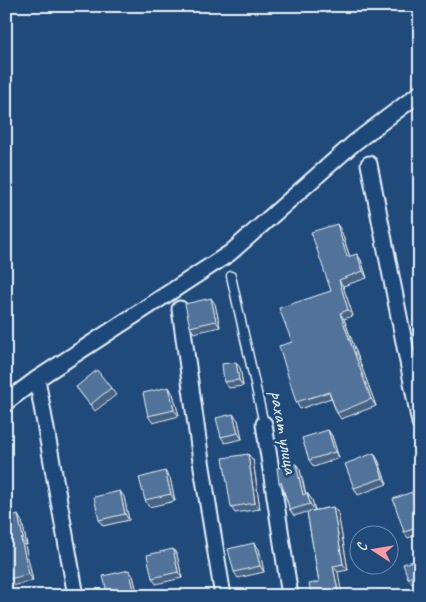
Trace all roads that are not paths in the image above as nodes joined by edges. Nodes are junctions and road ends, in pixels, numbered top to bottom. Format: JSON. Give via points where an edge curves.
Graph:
{"nodes":[{"id":1,"x":420,"y":93,"type":"edge"},
{"id":2,"x":369,"y":164,"type":"dead end"},
{"id":3,"x":232,"y":276,"type":"dead end"},
{"id":4,"x":180,"y":309,"type":"dead end"},
{"id":5,"x":37,"y":379,"type":"junction"},
{"id":6,"x":6,"y":402,"type":"edge"},
{"id":7,"x":264,"y":424,"type":"joint"},
{"id":8,"x":420,"y":424,"type":"edge"},
{"id":9,"x":76,"y":596,"type":"edge"},
{"id":10,"x":223,"y":596,"type":"edge"},
{"id":11,"x":290,"y":596,"type":"edge"}],
"edges":[{"from":1,"to":5,"type":"street","via":[[354,143],[230,253]]},
{"from":2,"to":8,"type":"street"},
{"from":3,"to":7,"type":"lane","name":"рахат улица"},
{"from":4,"to":10,"type":"street"},
{"from":5,"to":6,"type":"street"},
{"from":5,"to":9,"type":"street"},
{"from":7,"to":11,"type":"street","name":"рахат улица"}]}
